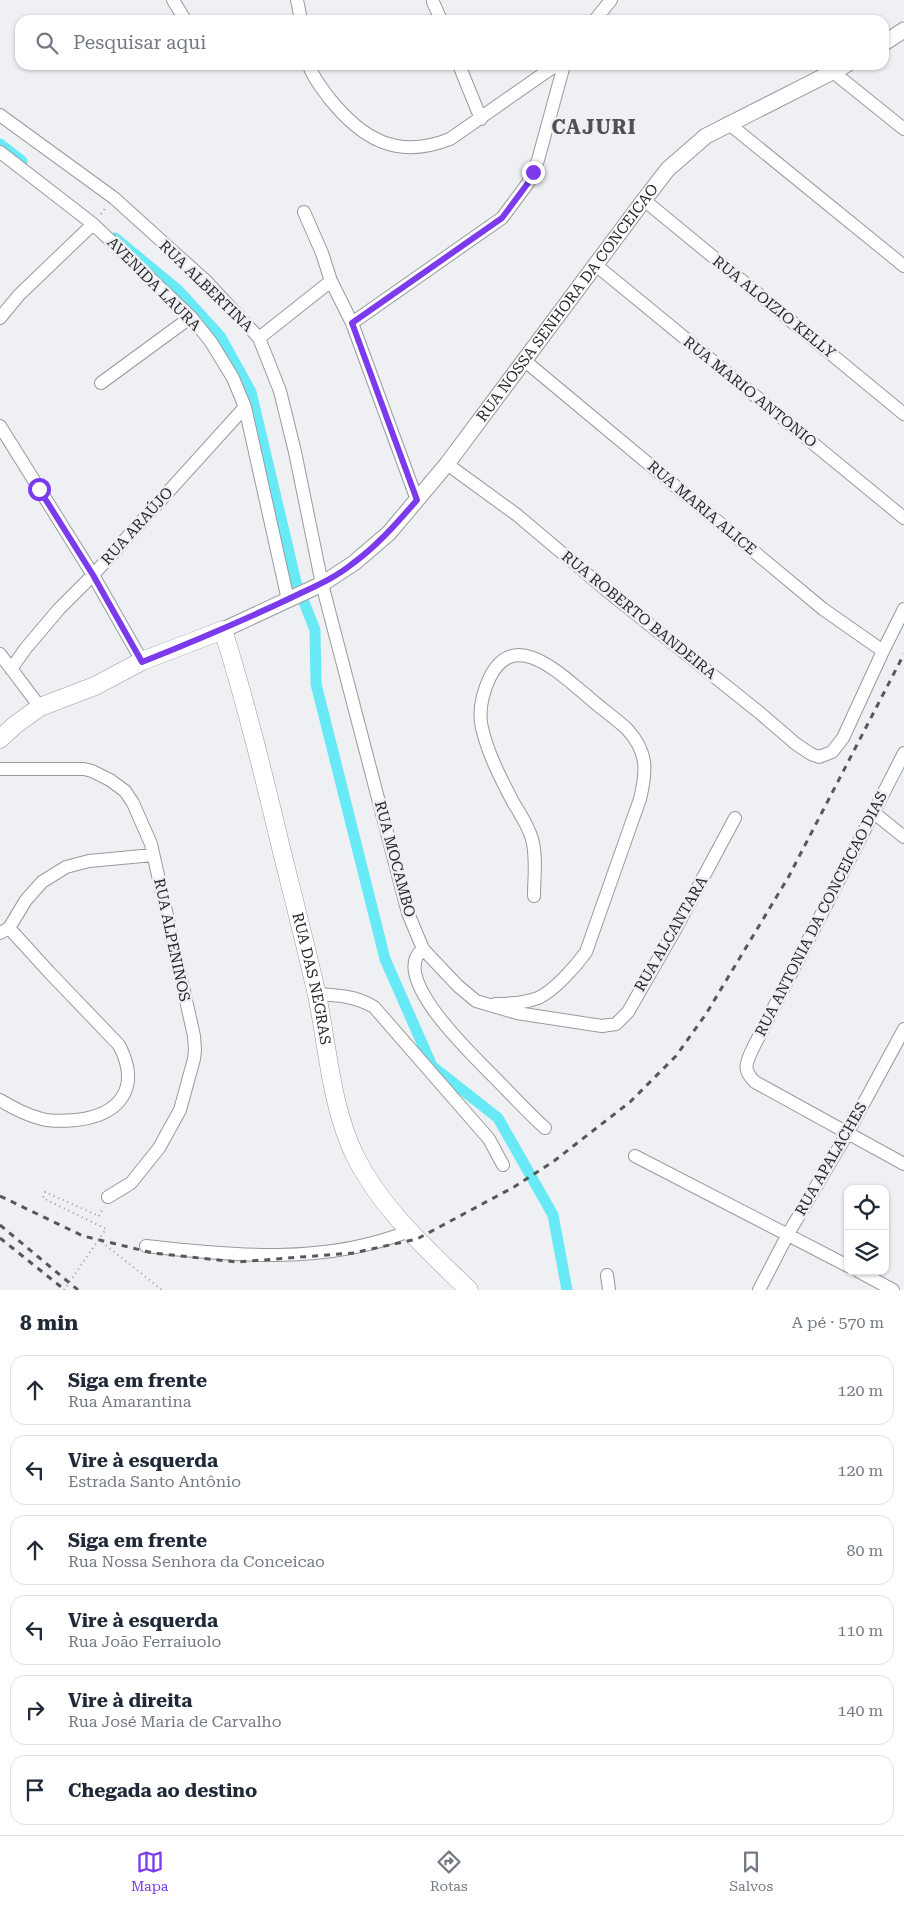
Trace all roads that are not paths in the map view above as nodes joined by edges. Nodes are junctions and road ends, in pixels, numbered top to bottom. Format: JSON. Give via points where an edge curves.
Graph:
{"nodes":[{"id":1,"x":173,"y":0,"type":"edge"},
{"id":2,"x":611,"y":0,"type":"edge"},
{"id":3,"x":433,"y":2,"type":"dead end"},
{"id":4,"x":182,"y":15,"type":"edge"},
{"id":5,"x":439,"y":15,"type":"edge"},
{"id":6,"x":599,"y":15,"type":"edge"},
{"id":7,"x":904,"y":30,"type":"edge"},
{"id":8,"x":889,"y":40,"type":"edge"},
{"id":9,"x":312,"y":70,"type":"edge"},
{"id":10,"x":461,"y":70,"type":"edge"},
{"id":11,"x":549,"y":70,"type":"edge"},
{"id":12,"x":563,"y":70,"type":"edge"},
{"id":13,"x":836,"y":70,"type":"edge"},
{"id":14,"x":842,"y":70,"type":"edge"},
{"id":15,"x":0,"y":115,"type":"edge"},
{"id":16,"x":481,"y":119,"type":"junction"},
{"id":17,"x":728,"y":123,"type":"junction"},
{"id":18,"x":904,"y":129,"type":"edge"},
{"id":19,"x":0,"y":152,"type":"edge"},
{"id":20,"x":644,"y":200,"type":"junction"},
{"id":21,"x":304,"y":212,"type":"dead end"},
{"id":22,"x":93,"y":224,"type":"junction"},
{"id":23,"x":597,"y":266,"type":"junction"},
{"id":24,"x":904,"y":266,"type":"edge"},
{"id":25,"x":331,"y":281,"type":"junction"},
{"id":26,"x":192,"y":317,"type":"junction"},
{"id":27,"x":0,"y":318,"type":"edge"},
{"id":28,"x":352,"y":323,"type":"junction"},
{"id":29,"x":259,"y":338,"type":"junction"},
{"id":30,"x":525,"y":361,"type":"junction"},
{"id":31,"x":101,"y":383,"type":"dead end"},
{"id":32,"x":245,"y":407,"type":"junction"},
{"id":33,"x":904,"y":414,"type":"edge"},
{"id":34,"x":0,"y":426,"type":"edge"},
{"id":35,"x":447,"y":464,"type":"junction"},
{"id":36,"x":417,"y":500,"type":"junction"},
{"id":37,"x":904,"y":518,"type":"edge"},
{"id":38,"x":93,"y":575,"type":"junction"},
{"id":39,"x":318,"y":586,"type":"junction"},
{"id":40,"x":293,"y":597,"type":"junction"},
{"id":41,"x":904,"y":609,"type":"edge"},
{"id":42,"x":223,"y":630,"type":"junction"},
{"id":43,"x":882,"y":651,"type":"junction"},
{"id":44,"x":0,"y":654,"type":"edge"},
{"id":45,"x":142,"y":662,"type":"junction"},
{"id":46,"x":12,"y":669,"type":"junction"},
{"id":47,"x":40,"y":707,"type":"junction"},
{"id":48,"x":0,"y":739,"type":"edge"},
{"id":49,"x":904,"y":753,"type":"edge"},
{"id":50,"x":0,"y":769,"type":"edge"},
{"id":51,"x":873,"y":812,"type":"junction"},
{"id":52,"x":735,"y":818,"type":"dead end"},
{"id":53,"x":904,"y":837,"type":"edge"},
{"id":54,"x":153,"y":855,"type":"junction"},
{"id":55,"x":534,"y":896,"type":"dead end"},
{"id":56,"x":5,"y":931,"type":"edge"},
{"id":57,"x":423,"y":949,"type":"junction"},
{"id":58,"x":316,"y":994,"type":"junction"},
{"id":59,"x":485,"y":1005,"type":"junction"},
{"id":60,"x":590,"y":1024,"type":"joint"},
{"id":61,"x":904,"y":1029,"type":"edge"},
{"id":62,"x":0,"y":1100,"type":"edge"},
{"id":63,"x":545,"y":1128,"type":"dead end"},
{"id":64,"x":847,"y":1134,"type":"junction"},
{"id":65,"x":635,"y":1156,"type":"dead end"},
{"id":66,"x":904,"y":1164,"type":"edge"},
{"id":67,"x":503,"y":1165,"type":"dead end"},
{"id":68,"x":108,"y":1197,"type":"dead end"},
{"id":69,"x":409,"y":1231,"type":"junction"},
{"id":70,"x":788,"y":1234,"type":"junction"},
{"id":71,"x":146,"y":1246,"type":"dead end"},
{"id":72,"x":844,"y":1264,"type":"edge"},
{"id":73,"x":607,"y":1275,"type":"dead end"},
{"id":74,"x":866,"y":1275,"type":"edge"},
{"id":75,"x":470,"y":1290,"type":"edge"},
{"id":76,"x":608,"y":1290,"type":"edge"},
{"id":77,"x":758,"y":1290,"type":"edge"},
{"id":78,"x":894,"y":1290,"type":"edge"}],
"edges":[{"from":1,"to":4,"type":"street"},
{"from":2,"to":6,"type":"street"},
{"from":3,"to":5,"type":"street"},
{"from":7,"to":8,"type":"street"},
{"from":9,"to":16,"type":"street","via":[[339,111],[360,131],[386,144],[411,148],[432,146],[450,139]]},
{"from":10,"to":16,"type":"street"},
{"from":11,"to":16,"type":"street"},
{"from":12,"to":28,"type":"street","via":[[538,160],[528,183],[502,218]]},
{"from":13,"to":17,"type":"street","name":"RUA NOSSA SENHORA DA CONCEICAO"},
{"from":14,"to":18,"type":"street"},
{"from":15,"to":29,"type":"street","name":"RUA ALBERTINA","via":[[114,198],[206,282]]},
{"from":17,"to":20,"type":"street","name":"RUA NOSSA SENHORA DA CONCEICAO","via":[[689,149],[668,169]]},
{"from":17,"to":24,"type":"street"},
{"from":19,"to":22,"type":"street","name":"AVENIDA LAURA"},
{"from":20,"to":23,"type":"street","name":"RUA NOSSA SENHORA DA CONCEICAO"},
{"from":20,"to":33,"type":"street","name":"RUA ALOIZIO KELLY"},
{"from":21,"to":25,"type":"street"},
{"from":22,"to":26,"type":"street","name":"AVENIDA LAURA"},
{"from":22,"to":27,"type":"street","via":[[19,295]]},
{"from":23,"to":30,"type":"street","name":"RUA NOSSA SENHORA DA CONCEICAO"},
{"from":23,"to":37,"type":"street","name":"RUA MARIO ANTONIO"},
{"from":25,"to":28,"type":"street"},
{"from":25,"to":29,"type":"street"},
{"from":26,"to":31,"type":"street"},
{"from":26,"to":32,"type":"street","name":"AVENIDA LAURA","via":[[233,378]]},
{"from":28,"to":36,"type":"street"},
{"from":29,"to":39,"type":"street","name":"RUA ALBERTINA","via":[[280,391],[295,452]]},
{"from":30,"to":35,"type":"street","name":"RUA NOSSA SENHORA DA CONCEICAO"},
{"from":30,"to":43,"type":"street","name":"RUA MARIA ALICE","via":[[823,609]]},
{"from":32,"to":38,"type":"street","name":"RUA ARAÚJO"},
{"from":32,"to":40,"type":"street","name":"AVENIDA LAURA"},
{"from":34,"to":38,"type":"street"},
{"from":35,"to":36,"type":"street","name":"RUA NOSSA SENHORA DA CONCEICAO"},
{"from":35,"to":43,"type":"street","name":"RUA ROBERTO BANDEIRA","via":[[517,514],[606,590],[811,754],[819,756],[832,752],[843,738]]},
{"from":36,"to":39,"type":"street","name":"RUA NOSSA SENHORA DA CONCEICAO","via":[[389,533],[354,564]]},
{"from":38,"to":45,"type":"street"},
{"from":38,"to":46,"type":"street","name":"RUA ARAÚJO","via":[[26,648]]},
{"from":39,"to":40,"type":"street","name":"RUA NOSSA SENHORA DA CONCEICAO"},
{"from":39,"to":57,"type":"street","name":"RUA MOCAMBO","via":[[366,747],[408,913]]},
{"from":40,"to":42,"type":"street","name":"RUA NOSSA SENHORA DA CONCEICAO"},
{"from":41,"to":43,"type":"street"},
{"from":42,"to":45,"type":"main road"},
{"from":42,"to":58,"type":"main road","name":"RUA DAS NEGRAS","via":[[243,693]]},
{"from":44,"to":46,"type":"street"},
{"from":45,"to":47,"type":"main road","via":[[95,686]]},
{"from":46,"to":47,"type":"street"},
{"from":47,"to":48,"type":"main road"},
{"from":49,"to":51,"type":"street","name":"RUA ANTONIA DA CONCEICAO DIAS"},
{"from":50,"to":54,"type":"street","name":"RUA ALPENINOS","via":[[84,769],[101,774],[125,791],[133,803],[146,829]]},
{"from":51,"to":53,"type":"street"},
{"from":51,"to":64,"type":"street","name":"RUA ANTONIA DA CONCEICAO DIAS","via":[[746,1065],[747,1075],[755,1082]]},
{"from":52,"to":60,"type":"street","name":"RUA ALCANTARA","via":[[628,1012],[610,1026]]},
{"from":54,"to":56,"type":"street","via":[[89,861],[66,867],[34,890]]},
{"from":54,"to":68,"type":"street","name":"RUA ALPENINOS","via":[[195,1050],[180,1110],[159,1148],[131,1183]]},
{"from":55,"to":59,"type":"street","via":[[531,838],[495,766],[481,714],[482,700],[493,671],[506,658],[521,655],[557,671],[627,729],[641,750],[646,775],[590,944],[580,961],[541,997]]},
{"from":56,"to":62,"type":"street","via":[[119,1046],[128,1070],[128,1083],[118,1104],[100,1115],[85,1119],[42,1119],[16,1110]]},
{"from":57,"to":59,"type":"street","name":"RUA MOCAMBO","via":[[467,995]]},
{"from":57,"to":63,"type":"street","via":[[415,958],[415,970],[421,990],[434,1010]]},
{"from":58,"to":67,"type":"street","via":[[360,999],[374,1007],[489,1139]]},
{"from":58,"to":69,"type":"main road","name":"RUA DAS NEGRAS","via":[[343,1127],[378,1195]]},
{"from":59,"to":60,"type":"street","name":"RUA MOCAMBO"},
{"from":61,"to":64,"type":"street","name":"RUA APALACHES"},
{"from":64,"to":66,"type":"street"},
{"from":64,"to":70,"type":"street","name":"RUA APALACHES"},
{"from":65,"to":70,"type":"street"},
{"from":69,"to":71,"type":"street","via":[[366,1246],[334,1252],[238,1255]]},
{"from":69,"to":75,"type":"main road","name":"RUA DAS NEGRAS"},
{"from":70,"to":72,"type":"street"},
{"from":70,"to":77,"type":"street","name":"RUA APALACHES"},
{"from":73,"to":76,"type":"street"},
{"from":74,"to":78,"type":"street"}]}
